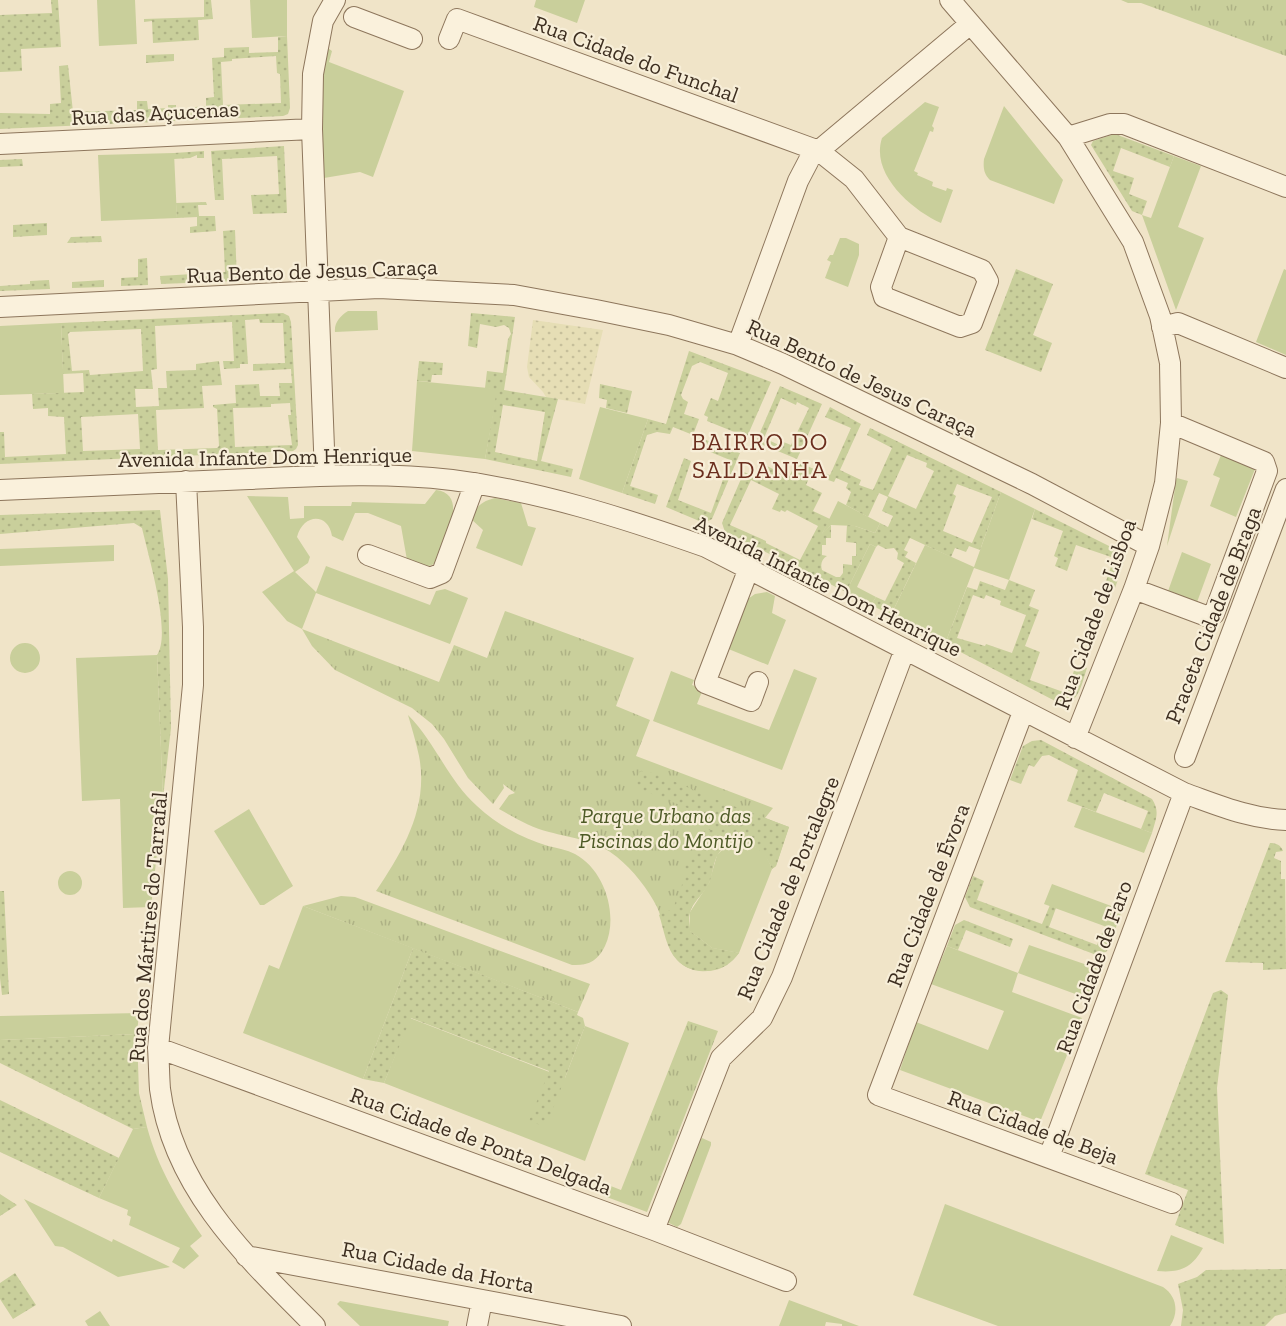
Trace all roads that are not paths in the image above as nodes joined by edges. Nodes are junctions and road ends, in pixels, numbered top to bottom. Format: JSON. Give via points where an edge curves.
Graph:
{"nodes":[{"id":1,"x":335,"y":0,"type":"edge"},
{"id":2,"x":950,"y":0,"type":"edge"},
{"id":3,"x":354,"y":17,"type":"dead end"},
{"id":4,"x":970,"y":24,"type":"junction"},
{"id":5,"x":412,"y":39,"type":"dead end"},
{"id":6,"x":449,"y":39,"type":"dead end"},
{"id":7,"x":312,"y":129,"type":"junction"},
{"id":8,"x":1068,"y":137,"type":"junction"},
{"id":9,"x":0,"y":144,"type":"edge"},
{"id":10,"x":819,"y":151,"type":"junction"},
{"id":11,"x":1286,"y":187,"type":"edge"},
{"id":12,"x":899,"y":237,"type":"junction"},
{"id":13,"x":317,"y":292,"type":"junction"},
{"id":14,"x":0,"y":307,"type":"edge"},
{"id":15,"x":1162,"y":327,"type":"junction"},
{"id":16,"x":738,"y":345,"type":"junction"},
{"id":17,"x":1286,"y":368,"type":"edge"},
{"id":18,"x":1172,"y":423,"type":"junction"},
{"id":19,"x":325,"y":475,"type":"junction"},
{"id":20,"x":186,"y":481,"type":"junction"},
{"id":21,"x":475,"y":483,"type":"junction"},
{"id":22,"x":0,"y":489,"type":"edge"},
{"id":23,"x":1286,"y":489,"type":"edge"},
{"id":24,"x":1149,"y":546,"type":"junction"},
{"id":25,"x":368,"y":555,"type":"dead end"},
{"id":26,"x":749,"y":568,"type":"junction"},
{"id":27,"x":1134,"y":589,"type":"junction"},
{"id":28,"x":905,"y":649,"type":"junction"},
{"id":29,"x":758,"y":681,"type":"dead end"},
{"id":30,"x":1023,"y":712,"type":"junction"},
{"id":31,"x":1075,"y":738,"type":"junction"},
{"id":32,"x":1185,"y":757,"type":"dead end"},
{"id":33,"x":1184,"y":793,"type":"junction"},
{"id":34,"x":1286,"y":820,"type":"edge"},
{"id":35,"x":158,"y":1048,"type":"junction"},
{"id":36,"x":878,"y":1095,"type":"joint"},
{"id":37,"x":1049,"y":1157,"type":"junction"},
{"id":38,"x":1172,"y":1203,"type":"dead end"},
{"id":39,"x":654,"y":1230,"type":"junction"},
{"id":40,"x":246,"y":1256,"type":"junction"},
{"id":41,"x":786,"y":1281,"type":"dead end"},
{"id":42,"x":482,"y":1300,"type":"junction"},
{"id":43,"x":315,"y":1326,"type":"edge"},
{"id":44,"x":477,"y":1326,"type":"edge"},
{"id":45,"x":621,"y":1326,"type":"edge"}],
"edges":[{"from":1,"to":7,"type":"street","via":[[323,21],[313,74]]},
{"from":2,"to":4,"type":"street","name":"Rua Cidade de Lisboa"},
{"from":3,"to":5,"type":"street"},
{"from":4,"to":8,"type":"street","name":"Rua Cidade de Lisboa"},
{"from":4,"to":10,"type":"street"},
{"from":6,"to":10,"type":"street","name":"Rua Cidade do Funchal","via":[[457,20]]},
{"from":7,"to":9,"type":"street","name":"Rua das Açucenas"},
{"from":7,"to":13,"type":"street"},
{"from":8,"to":11,"type":"street","via":[[1110,124],[1124,124]]},
{"from":8,"to":15,"type":"street","name":"Rua Cidade de Lisboa","via":[[1133,242]]},
{"from":10,"to":12,"type":"street","via":[[854,179]]},
{"from":10,"to":16,"type":"street","via":[[810,158],[798,181]]},
{"from":12,"to":12,"type":"street","via":[[881,287],[884,297],[960,327],[972,323],[988,281],[982,270]]},
{"from":13,"to":14,"type":"street","name":"Rua Bento de Jesus Caraça"},
{"from":13,"to":16,"type":"street","name":"Rua Bento de Jesus Caraça","via":[[379,288],[514,295],[669,325]]},
{"from":13,"to":19,"type":"street"},
{"from":15,"to":17,"type":"street","via":[[1178,323]]},
{"from":15,"to":18,"type":"street","name":"Rua Cidade de Lisboa","via":[[1170,363]]},
{"from":16,"to":24,"type":"street","name":"Rua Bento de Jesus Caraça","via":[[885,411]]},
{"from":18,"to":24,"type":"street","name":"Rua Cidade de Lisboa","via":[[1165,483]]},
{"from":18,"to":27,"type":"street","name":"Praceta Cidade de Braga","via":[[1264,462],[1266,471],[1214,614],[1209,617]]},
{"from":19,"to":20,"type":"street","name":"Avenida Infante Dom Henrique"},
{"from":19,"to":21,"type":"street","name":"Avenida Infante Dom Henrique","via":[[386,475]]},
{"from":20,"to":22,"type":"street","name":"Avenida Infante Dom Henrique"},
{"from":20,"to":35,"type":"street","name":"Rua dos Mártires do Tarrafal","via":[[193,686]]},
{"from":21,"to":25,"type":"street","via":[[442,573],[430,579]]},
{"from":21,"to":26,"type":"street","name":"Avenida Infante Dom Henrique","via":[[560,501],[643,525]]},
{"from":23,"to":32,"type":"street","name":"Praceta Cidade de Braga"},
{"from":24,"to":27,"type":"street","name":"Rua Cidade de Lisboa"},
{"from":26,"to":28,"type":"street","name":"Avenida Infante Dom Henrique"},
{"from":26,"to":29,"type":"street","via":[[705,683],[751,700]]},
{"from":27,"to":31,"type":"street","name":"Rua Cidade de Lisboa"},
{"from":28,"to":30,"type":"street","name":"Avenida Infante Dom Henrique"},
{"from":28,"to":39,"type":"street","name":"Rua Cidade de Portalegre","via":[[783,977],[762,1018],[721,1058]]},
{"from":30,"to":31,"type":"street","name":"Avenida Infante Dom Henrique"},
{"from":30,"to":36,"type":"street","name":"Rua Cidade de Évora"},
{"from":31,"to":33,"type":"street","name":"Avenida Infante Dom Henrique"},
{"from":33,"to":34,"type":"street","name":"Avenida Infante Dom Henrique","via":[[1263,819]]},
{"from":33,"to":37,"type":"street","name":"Rua Cidade de Faro"},
{"from":35,"to":39,"type":"street","name":"Rua Cidade de Ponta Delgada"},
{"from":35,"to":40,"type":"street","name":"Rua dos Mártires do Tarrafal","via":[[160,1090],[181,1160],[208,1207]]},
{"from":36,"to":37,"type":"street","name":"Rua Cidade de Beja"},
{"from":37,"to":38,"type":"street","name":"Rua Cidade de Beja"},
{"from":39,"to":41,"type":"street","name":"Rua Cidade de Ponta Delgada"},
{"from":40,"to":42,"type":"street","name":"Rua Cidade da Horta"},
{"from":40,"to":43,"type":"street","name":"Rua dos Mártires do Tarrafal"},
{"from":42,"to":44,"type":"street"},
{"from":42,"to":45,"type":"street","name":"Rua Cidade da Horta"}]}
